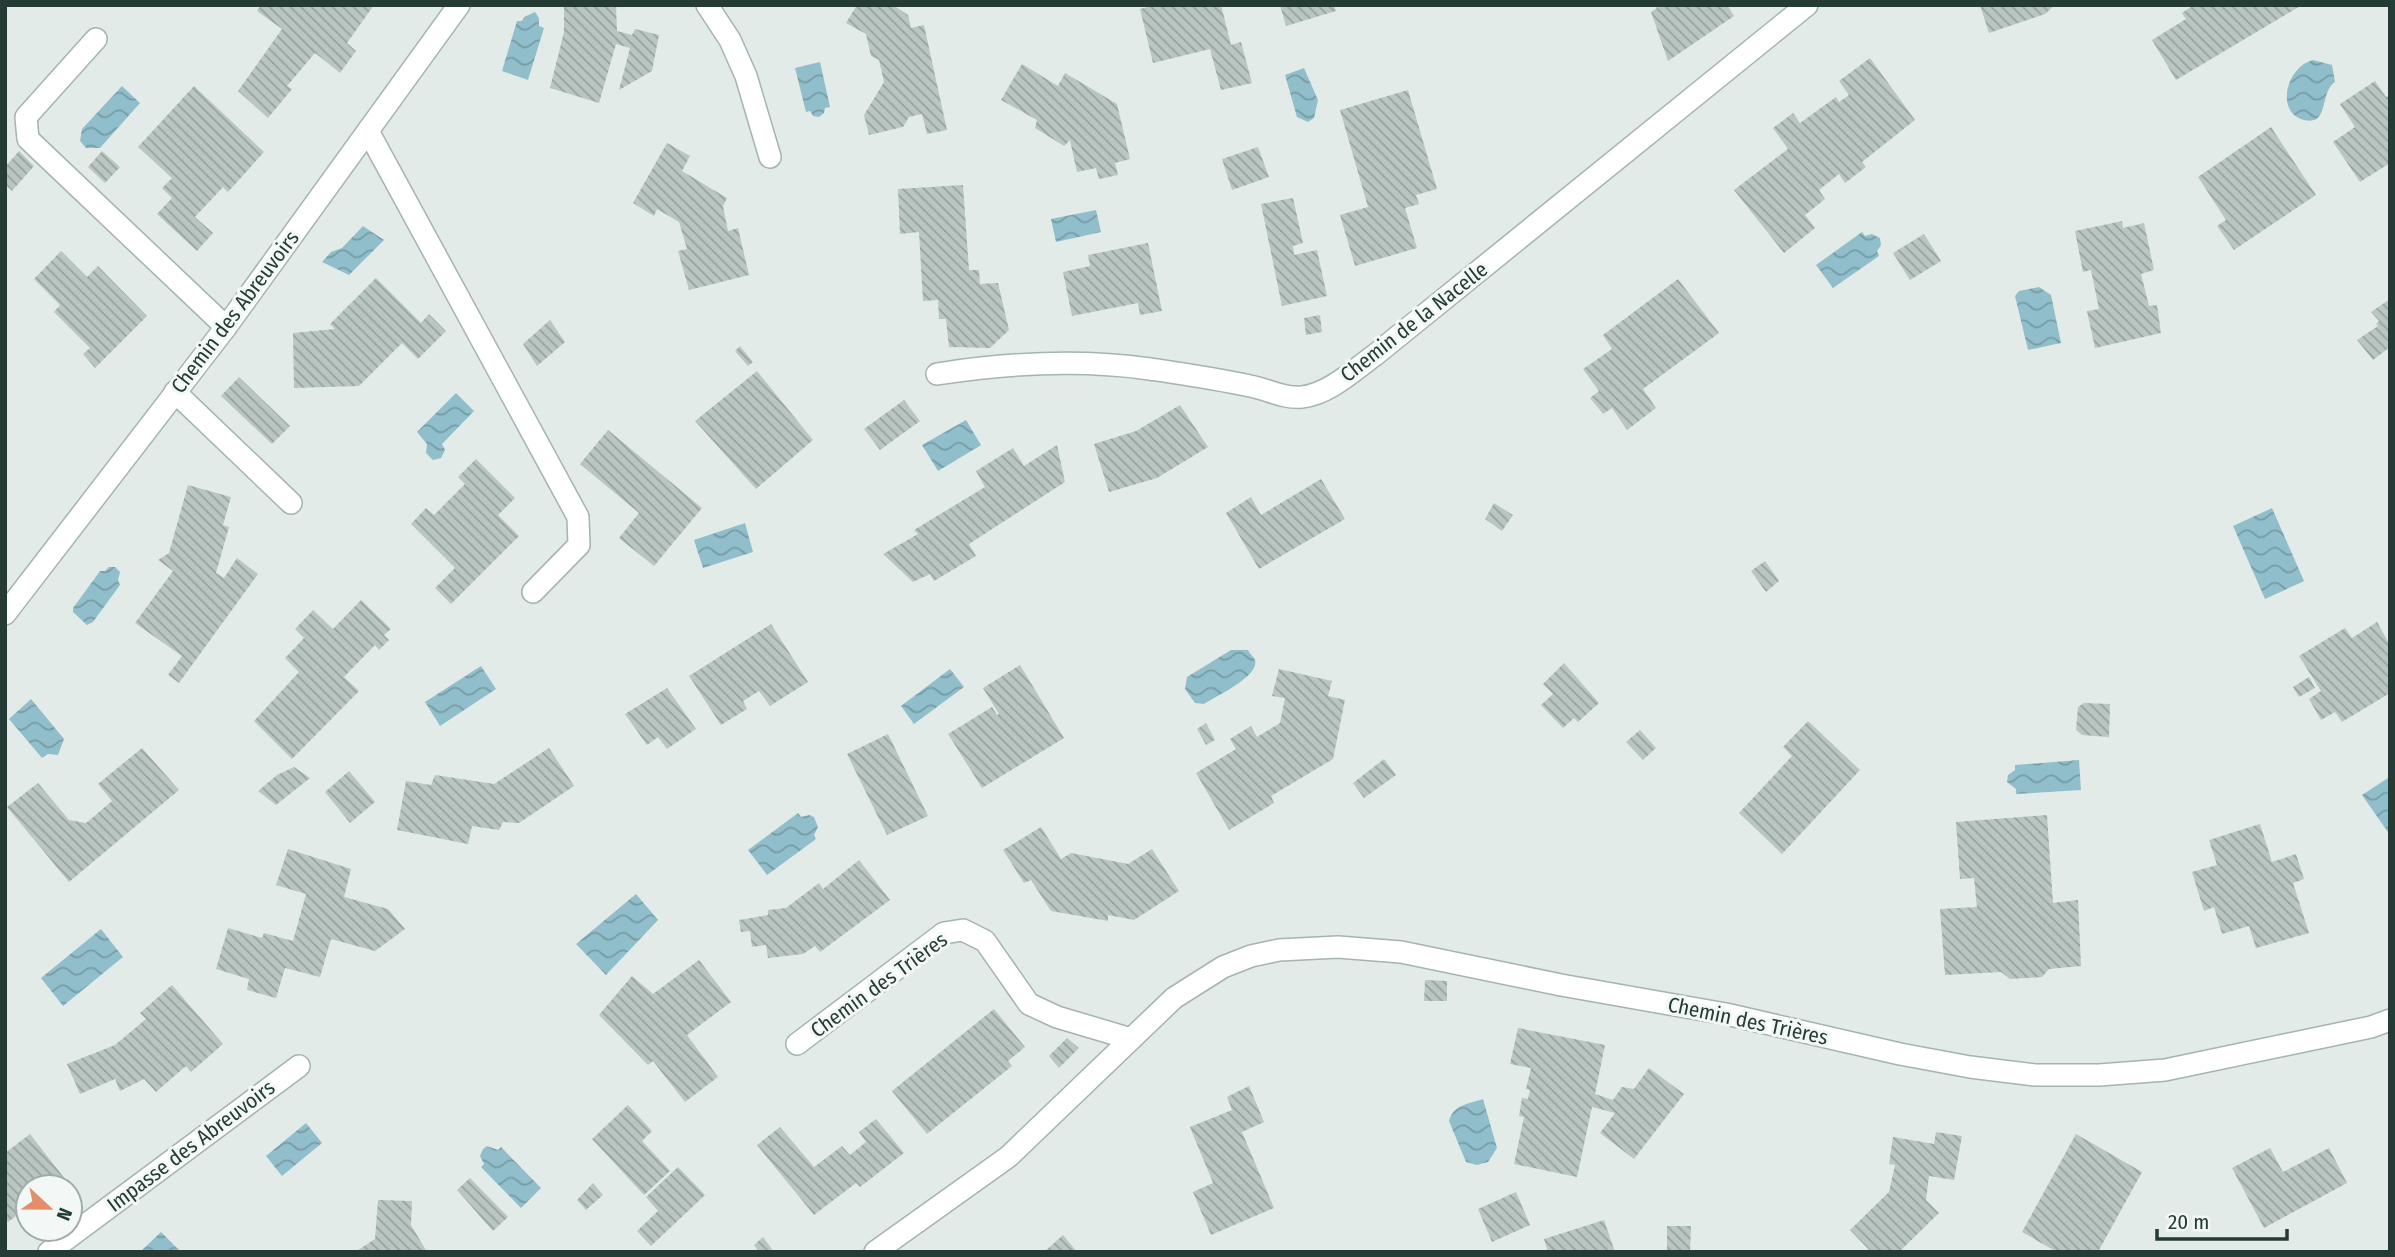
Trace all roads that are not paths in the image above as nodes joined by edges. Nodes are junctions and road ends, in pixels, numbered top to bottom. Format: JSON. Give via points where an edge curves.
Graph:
{"nodes":[{"id":1,"x":458,"y":5,"type":"edge"},
{"id":2,"x":707,"y":5,"type":"edge"},
{"id":3,"x":1807,"y":5,"type":"edge"},
{"id":4,"x":96,"y":38,"type":"dead end"},
{"id":5,"x":368,"y":131,"type":"junction"},
{"id":6,"x":770,"y":157,"type":"dead end"},
{"id":7,"x":226,"y":327,"type":"junction"},
{"id":8,"x":937,"y":374,"type":"dead end"},
{"id":9,"x":175,"y":392,"type":"junction"},
{"id":10,"x":291,"y":503,"type":"dead end"},
{"id":11,"x":533,"y":592,"type":"dead end"},
{"id":12,"x":5,"y":614,"type":"edge"},
{"id":13,"x":2390,"y":1020,"type":"edge"},
{"id":14,"x":1131,"y":1039,"type":"junction"},
{"id":15,"x":797,"y":1044,"type":"dead end"},
{"id":16,"x":299,"y":1066,"type":"dead end"},
{"id":17,"x":49,"y":1252,"type":"edge"},
{"id":18,"x":875,"y":1252,"type":"edge"}],
"edges":[{"from":1,"to":5,"type":"street","name":"Chemin des Abreuvoirs"},
{"from":2,"to":6,"type":"street","via":[[746,76]]},
{"from":3,"to":8,"type":"street","name":"Chemin de la Nacelle","via":[[1375,355],[1312,395],[1278,395],[1253,386],[1083,363],[992,365]]},
{"from":4,"to":7,"type":"street","via":[[26,117],[28,139]]},
{"from":5,"to":7,"type":"street","name":"Chemin des Abreuvoirs"},
{"from":5,"to":11,"type":"street","via":[[578,517],[579,545]]},
{"from":7,"to":9,"type":"street","name":"Chemin des Abreuvoirs"},
{"from":9,"to":10,"type":"street"},
{"from":9,"to":12,"type":"street","name":"Chemin des Abreuvoirs"},
{"from":13,"to":14,"type":"street","name":"Chemin des Trières","via":[[2165,1070],[2035,1075],[1900,1054],[1726,1014],[1401,952],[1338,947],[1279,950],[1223,967],[1174,998]]},
{"from":14,"to":15,"type":"street","name":"Chemin des Trières","via":[[1029,1004],[985,941],[963,930],[944,933]]},
{"from":14,"to":18,"type":"street","name":"Chemin des Trières","via":[[1008,1157]]},
{"from":16,"to":17,"type":"street","name":"Impasse des Abreuvoirs"}]}
